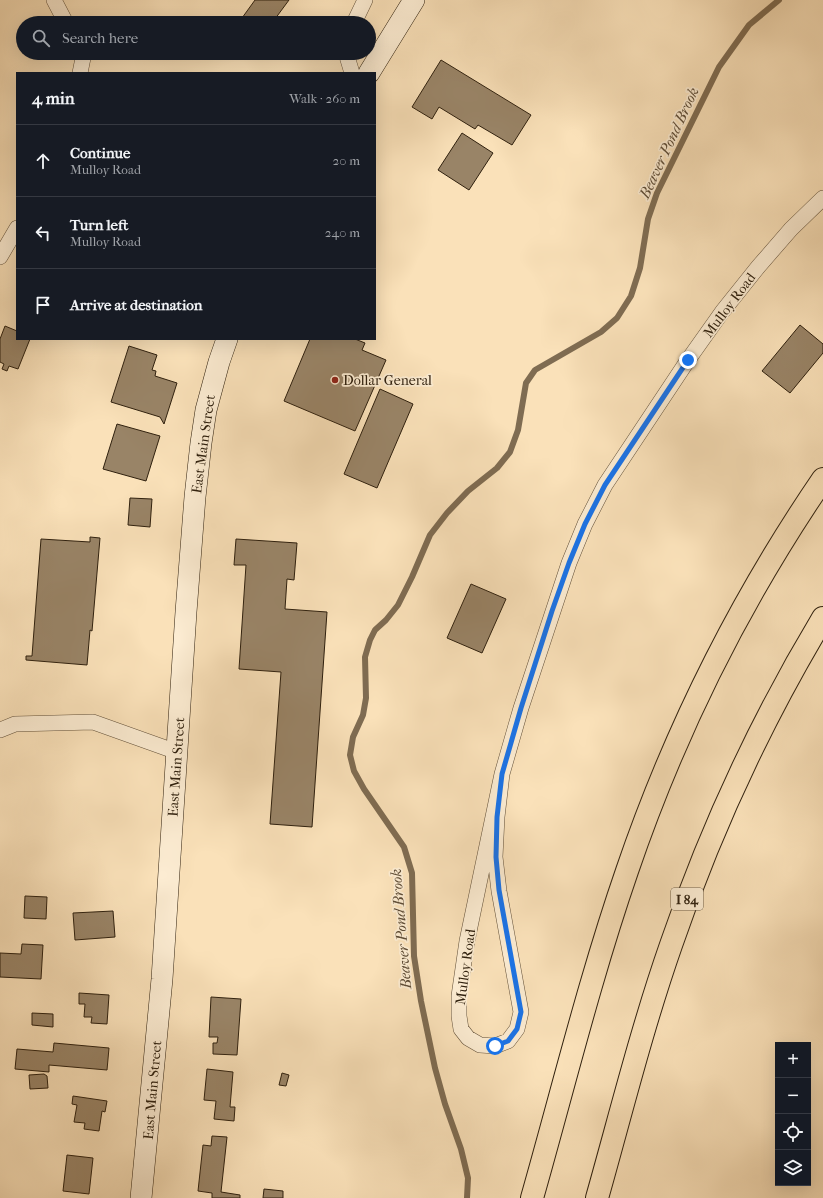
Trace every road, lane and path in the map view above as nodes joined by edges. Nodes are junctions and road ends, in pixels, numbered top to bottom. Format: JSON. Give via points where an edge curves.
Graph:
{"nodes":[{"id":1,"x":54,"y":0,"type":"edge"},
{"id":2,"x":365,"y":0,"type":"edge"},
{"id":3,"x":414,"y":0,"type":"edge"},
{"id":4,"x":62,"y":16,"type":"edge"},
{"id":5,"x":357,"y":16,"type":"edge"},
{"id":6,"x":83,"y":60,"type":"edge"},
{"id":7,"x":348,"y":60,"type":"edge"},
{"id":8,"x":80,"y":72,"type":"edge"},
{"id":9,"x":352,"y":72,"type":"edge"},
{"id":10,"x":370,"y":72,"type":"edge"},
{"id":11,"x":823,"y":198,"type":"edge"},
{"id":12,"x":16,"y":230,"type":"edge"},
{"id":13,"x":0,"y":257,"type":"edge"},
{"id":14,"x":227,"y":340,"type":"edge"},
{"id":15,"x":823,"y":479,"type":"edge"},
{"id":16,"x":823,"y":618,"type":"edge"},
{"id":17,"x":0,"y":730,"type":"edge"},
{"id":18,"x":177,"y":752,"type":"junction"},
{"id":19,"x":502,"y":774,"type":"junction"},
{"id":20,"x":141,"y":1198,"type":"edge"},
{"id":21,"x":532,"y":1198,"type":"edge"},
{"id":22,"x":597,"y":1198,"type":"edge"}],
"edges":[{"from":1,"to":4,"type":"street"},
{"from":2,"to":5,"type":"street"},
{"from":3,"to":10,"type":"main road"},
{"from":6,"to":8,"type":"street"},
{"from":7,"to":9,"type":"street"},
{"from":11,"to":19,"type":"street","name":"Mulloy Road","via":[[791,229],[722,312],[605,485],[569,563]]},
{"from":12,"to":13,"type":"street"},
{"from":14,"to":18,"type":"main road","name":"East Main Street","via":[[209,398],[201,443]]},
{"from":15,"to":21,"type":"highway","via":[[767,568],[723,647],[648,813],[609,926]]},
{"from":16,"to":22,"type":"highway","number":"I 84","via":[[763,727],[705,852],[655,993]]},
{"from":17,"to":18,"type":"street","via":[[15,724],[93,722]]},
{"from":18,"to":20,"type":"main road","name":"East Main Street","via":[[155,1061]]},
{"from":19,"to":19,"type":"street","name":"Mulloy Road","via":[[459,996],[461,1028],[468,1038],[480,1045],[495,1046],[508,1041],[517,1029],[521,1012],[499,890],[496,857]]}]}
